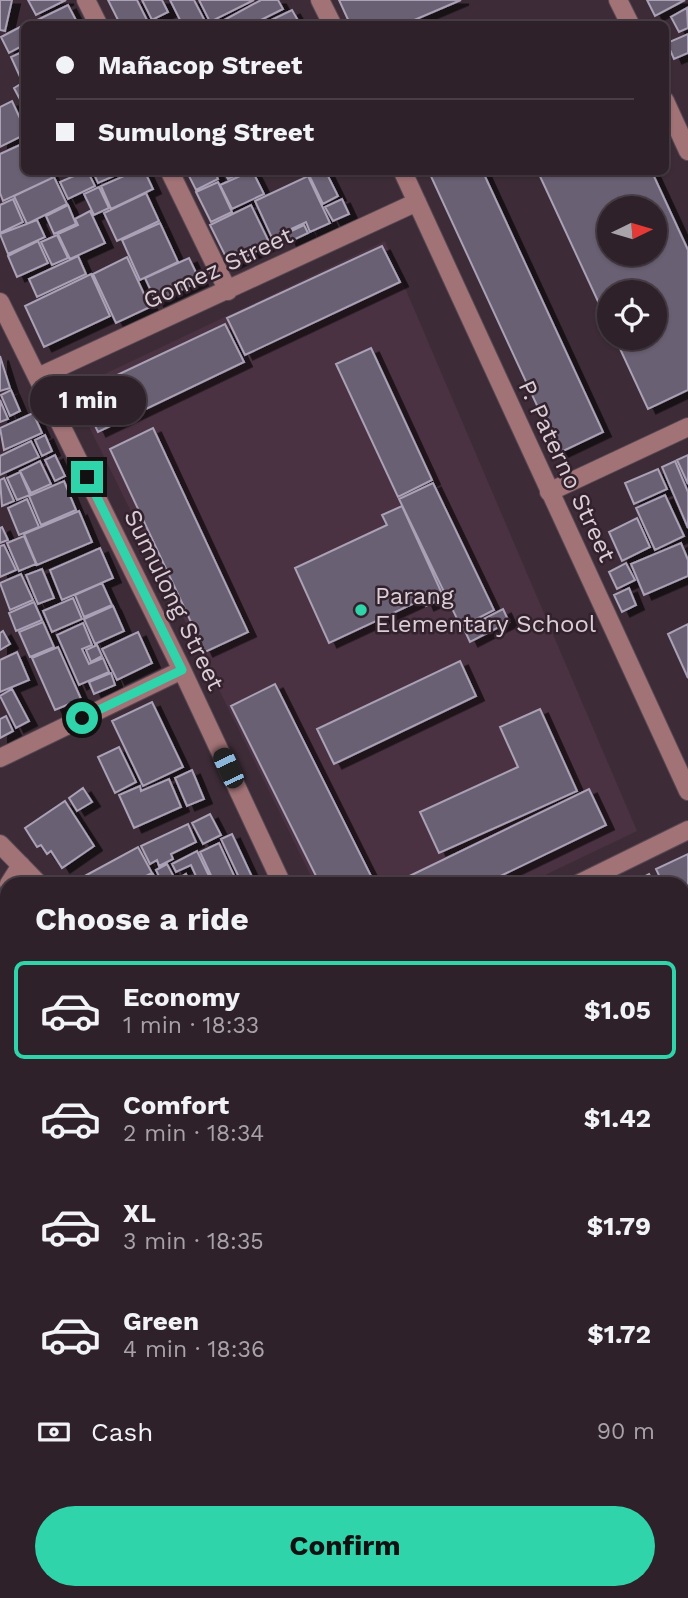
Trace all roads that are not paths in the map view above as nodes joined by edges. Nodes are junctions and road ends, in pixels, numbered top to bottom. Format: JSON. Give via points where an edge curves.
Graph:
{"nodes":[{"id":1,"x":86,"y":0,"type":"edge"},
{"id":2,"x":320,"y":0,"type":"edge"},
{"id":3,"x":618,"y":0,"type":"edge"},
{"id":4,"x":96,"y":21,"type":"edge"},
{"id":5,"x":330,"y":21,"type":"edge"},
{"id":6,"x":628,"y":21,"type":"edge"},
{"id":7,"x":669,"y":111,"type":"edge"},
{"id":8,"x":688,"y":151,"type":"edge"},
{"id":9,"x":171,"y":175,"type":"edge"},
{"id":10,"x":404,"y":175,"type":"edge"},
{"id":11,"x":418,"y":202,"type":"junction"},
{"id":12,"x":228,"y":291,"type":"junction"},
{"id":13,"x":0,"y":302,"type":"edge"},
{"id":14,"x":38,"y":377,"type":"junction"},
{"id":15,"x":688,"y":427,"type":"edge"},
{"id":16,"x":549,"y":492,"type":"junction"},
{"id":17,"x":182,"y":670,"type":"junction"},
{"id":18,"x":0,"y":758,"type":"edge"},
{"id":19,"x":688,"y":791,"type":"edge"},
{"id":20,"x":688,"y":830,"type":"edge"},
{"id":21,"x":0,"y":844,"type":"edge"},
{"id":22,"x":21,"y":865,"type":"junction"},
{"id":23,"x":13,"y":877,"type":"edge"},
{"id":24,"x":32,"y":877,"type":"edge"},
{"id":25,"x":279,"y":877,"type":"edge"},
{"id":26,"x":592,"y":877,"type":"edge"}],
"edges":[{"from":1,"to":4,"type":"street"},
{"from":2,"to":5,"type":"street"},
{"from":3,"to":6,"type":"street"},
{"from":7,"to":8,"type":"street"},
{"from":9,"to":12,"type":"street"},
{"from":10,"to":11,"type":"street","name":"P. Paterno Street"},
{"from":11,"to":12,"type":"street","name":"Gomez Street"},
{"from":11,"to":16,"type":"street","name":"P. Paterno Street"},
{"from":12,"to":14,"type":"street","name":"Gomez Street"},
{"from":13,"to":14,"type":"street","name":"Sumulong Street"},
{"from":14,"to":17,"type":"street","name":"Sumulong Street"},
{"from":15,"to":16,"type":"street"},
{"from":16,"to":19,"type":"street","name":"P. Paterno Street"},
{"from":17,"to":18,"type":"street"},
{"from":17,"to":25,"type":"street","name":"Sumulong Street"},
{"from":20,"to":26,"type":"street"},
{"from":21,"to":22,"type":"street"},
{"from":22,"to":23,"type":"street"},
{"from":22,"to":24,"type":"street"}]}
